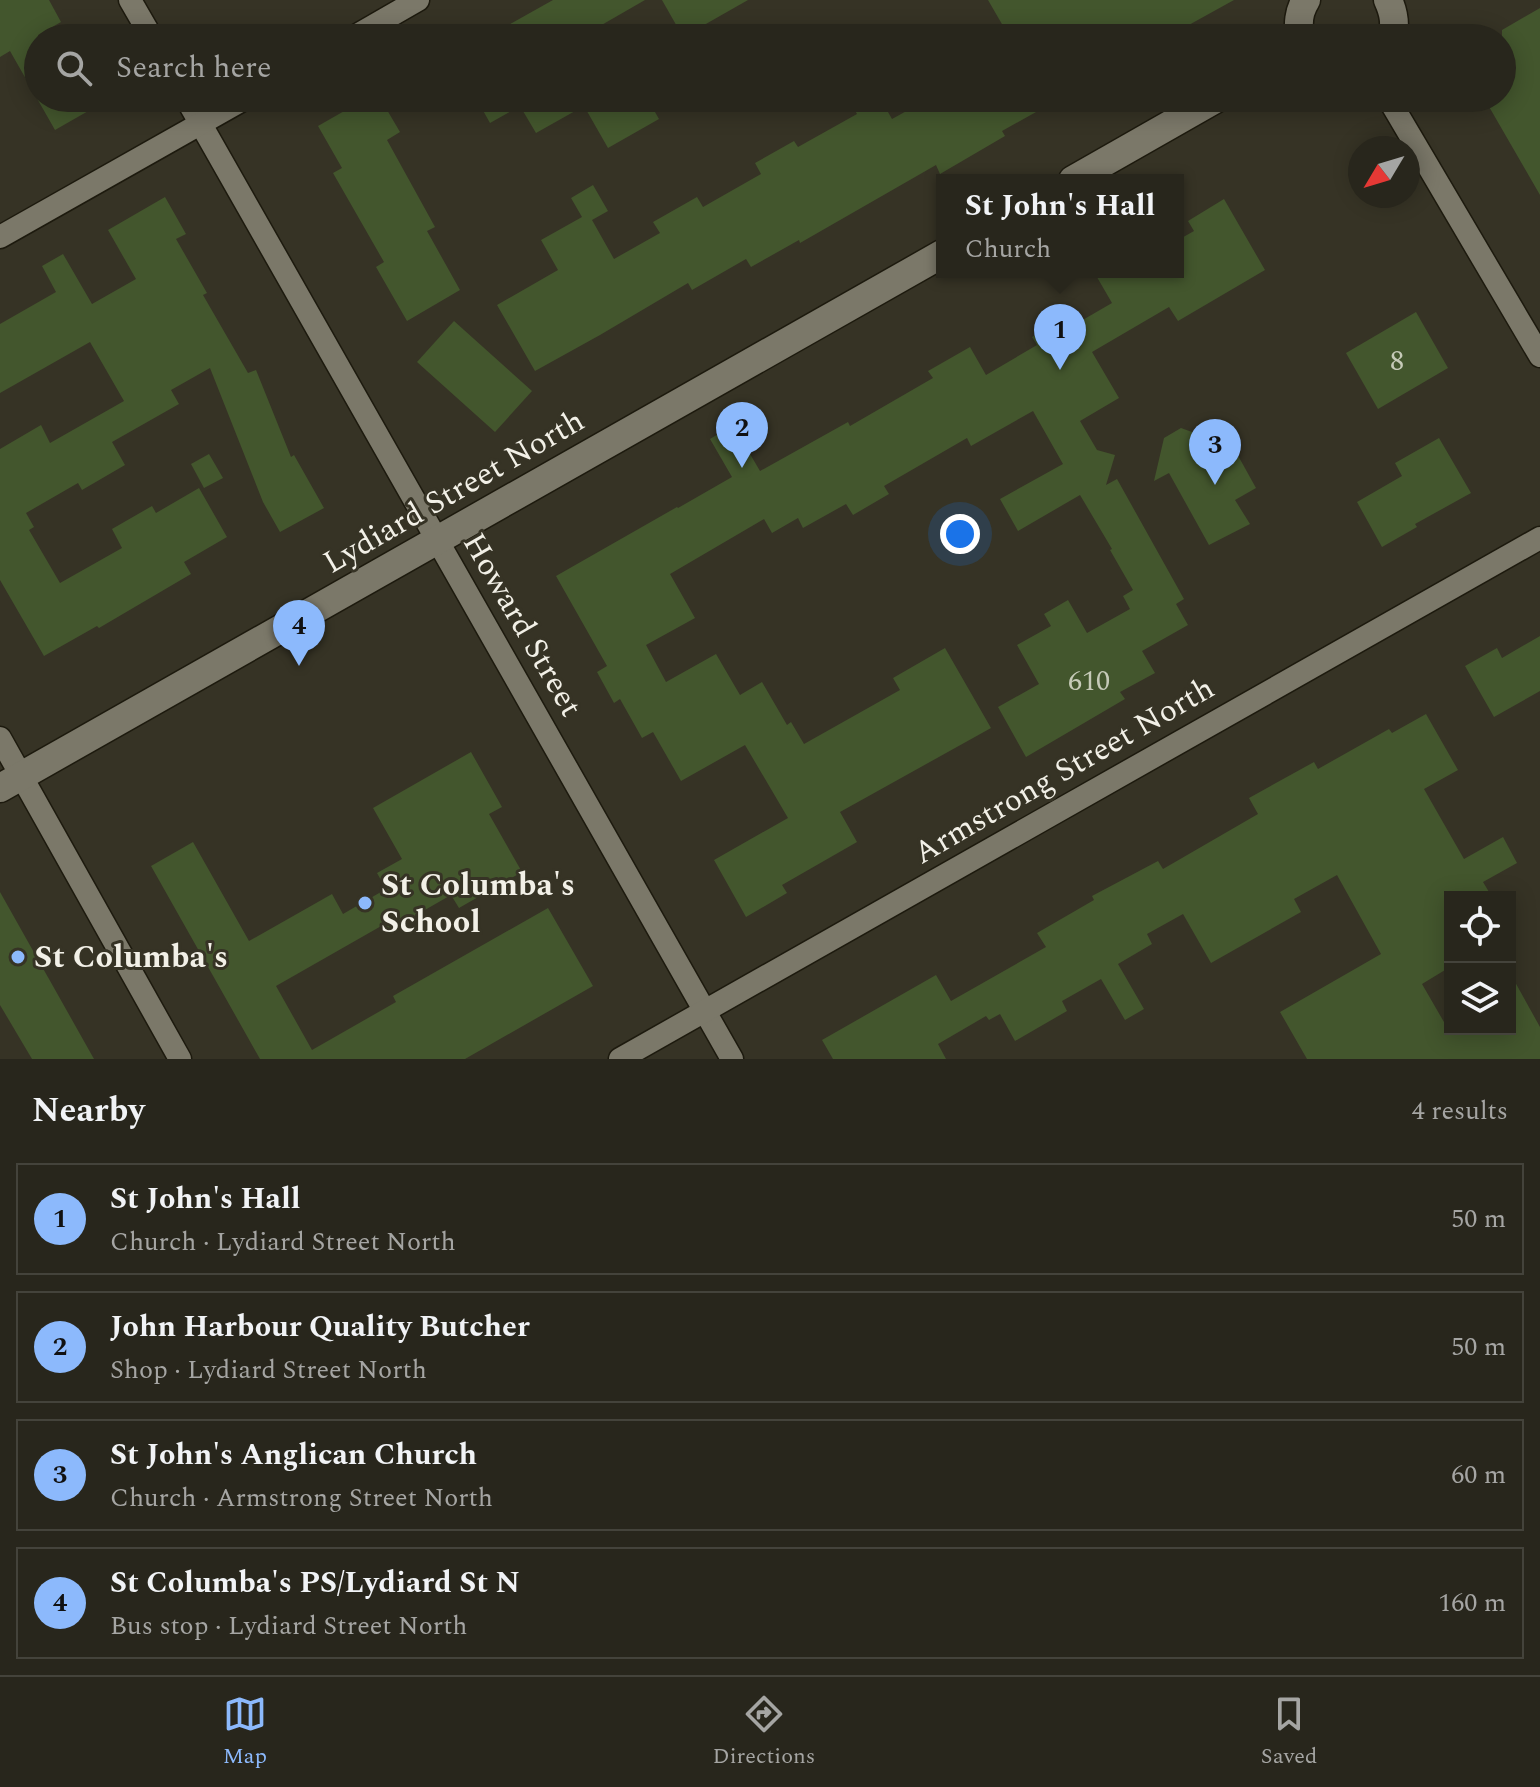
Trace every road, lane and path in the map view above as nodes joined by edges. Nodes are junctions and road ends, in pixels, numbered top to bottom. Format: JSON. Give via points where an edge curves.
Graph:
{"nodes":[{"id":1,"x":130,"y":0,"type":"edge"},
{"id":2,"x":418,"y":0,"type":"edge"},
{"id":3,"x":1306,"y":0,"type":"edge"},
{"id":4,"x":1389,"y":0,"type":"edge"},
{"id":5,"x":144,"y":24,"type":"edge"},
{"id":6,"x":376,"y":24,"type":"edge"},
{"id":7,"x":1300,"y":24,"type":"edge"},
{"id":8,"x":1394,"y":24,"type":"edge"},
{"id":9,"x":194,"y":112,"type":"edge"},
{"id":10,"x":221,"y":112,"type":"edge"},
{"id":11,"x":1192,"y":112,"type":"edge"},
{"id":12,"x":1396,"y":112,"type":"edge"},
{"id":13,"x":200,"y":124,"type":"junction"},
{"id":14,"x":1084,"y":174,"type":"edge"},
{"id":15,"x":0,"y":237,"type":"edge"},
{"id":16,"x":936,"y":257,"type":"edge"},
{"id":17,"x":1540,"y":356,"type":"edge"},
{"id":18,"x":1540,"y":538,"type":"edge"},
{"id":19,"x":437,"y":540,"type":"junction"},
{"id":20,"x":0,"y":738,"type":"edge"},
{"id":21,"x":10,"y":782,"type":"edge"},
{"id":22,"x":705,"y":1010,"type":"junction"},
{"id":23,"x":180,"y":1059,"type":"edge"},
{"id":24,"x":620,"y":1059,"type":"edge"},
{"id":25,"x":732,"y":1059,"type":"edge"}],
"edges":[{"from":1,"to":5,"type":"street"},
{"from":2,"to":6,"type":"street"},
{"from":3,"to":7,"type":"street"},
{"from":4,"to":8,"type":"street"},
{"from":9,"to":13,"type":"street","name":"Howard Street"},
{"from":10,"to":13,"type":"street"},
{"from":11,"to":14,"type":"street"},
{"from":12,"to":17,"type":"street"},
{"from":13,"to":15,"type":"street"},
{"from":13,"to":19,"type":"street","name":"Howard Street"},
{"from":16,"to":19,"type":"street","name":"Lydiard Street North"},
{"from":18,"to":22,"type":"street","name":"Armstrong Street North"},
{"from":19,"to":21,"type":"street","name":"Lydiard Street North"},
{"from":19,"to":22,"type":"street","name":"Howard Street"},
{"from":20,"to":21,"type":"street"},
{"from":21,"to":23,"type":"street"},
{"from":22,"to":24,"type":"street","name":"Armstrong Street North"},
{"from":22,"to":25,"type":"street","name":"Howard Street"}]}
